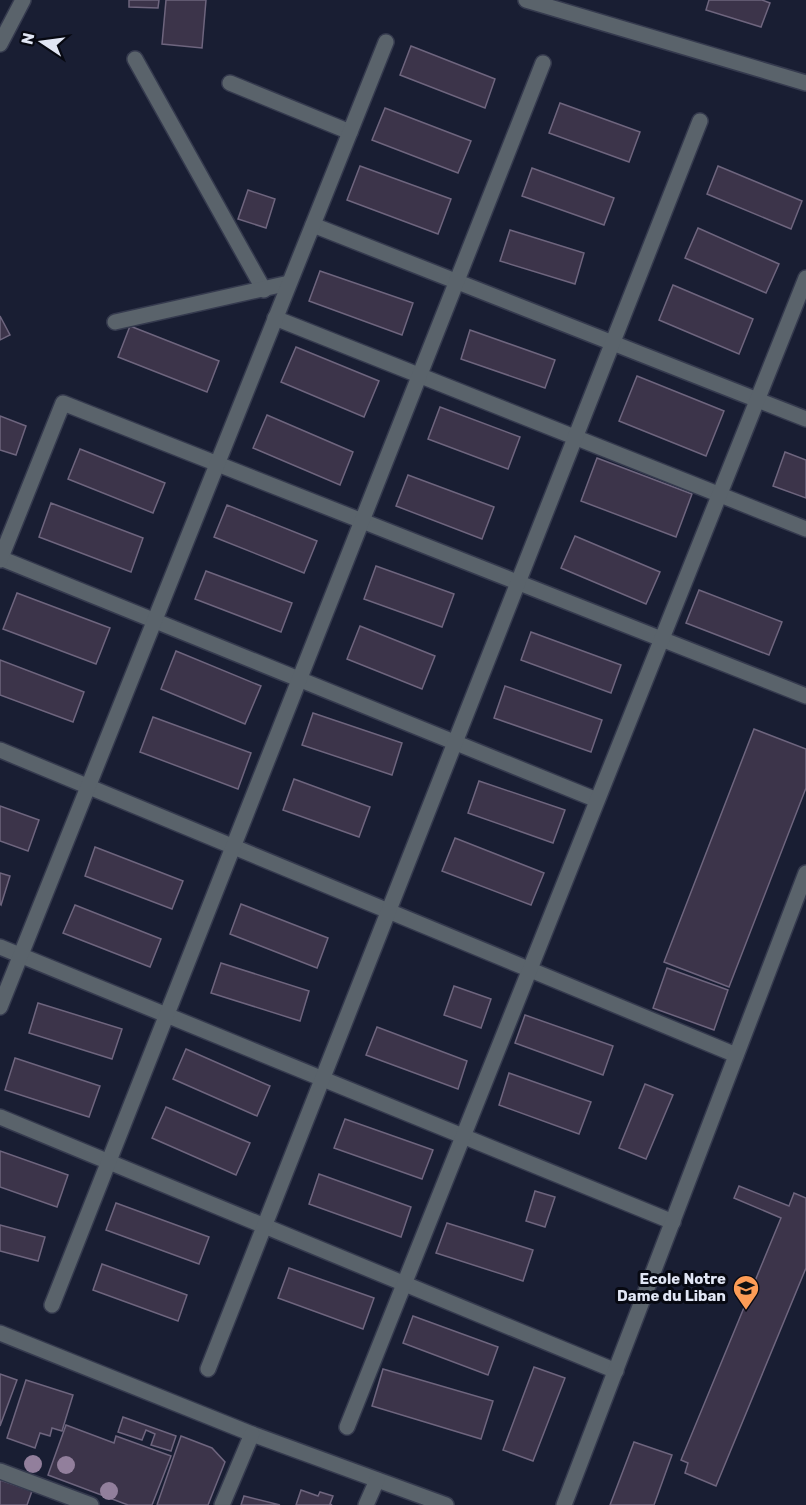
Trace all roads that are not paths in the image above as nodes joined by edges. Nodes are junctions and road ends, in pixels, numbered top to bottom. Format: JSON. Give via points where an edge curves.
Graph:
{"nodes":[{"id":1,"x":23,"y":0,"type":"edge"},
{"id":2,"x":526,"y":0,"type":"edge"},
{"id":3,"x":386,"y":42,"type":"dead end"},
{"id":4,"x":0,"y":44,"type":"edge"},
{"id":5,"x":135,"y":59,"type":"dead end"},
{"id":6,"x":543,"y":63,"type":"dead end"},
{"id":7,"x":230,"y":83,"type":"dead end"},
{"id":8,"x":806,"y":83,"type":"edge"},
{"id":9,"x":700,"y":121,"type":"dead end"},
{"id":10,"x":350,"y":132,"type":"junction"},
{"id":11,"x":313,"y":225,"type":"junction"},
{"id":12,"x":806,"y":278,"type":"edge"},
{"id":13,"x":457,"y":281,"type":"junction"},
{"id":14,"x":290,"y":283,"type":"junction"},
{"id":15,"x":264,"y":290,"type":"junction"},
{"id":16,"x":275,"y":318,"type":"junction"},
{"id":17,"x":115,"y":322,"type":"dead end"},
{"id":18,"x":613,"y":343,"type":"junction"},
{"id":19,"x":420,"y":375,"type":"junction"},
{"id":20,"x":758,"y":400,"type":"junction"},
{"id":21,"x":806,"y":419,"type":"edge"},
{"id":22,"x":575,"y":437,"type":"junction"},
{"id":23,"x":217,"y":464,"type":"junction"},
{"id":24,"x":719,"y":495,"type":"junction"},
{"id":25,"x":362,"y":521,"type":"junction"},
{"id":26,"x":806,"y":529,"type":"edge"},
{"id":27,"x":0,"y":559,"type":"edge"},
{"id":28,"x":518,"y":583,"type":"junction"},
{"id":29,"x":154,"y":621,"type":"junction"},
{"id":30,"x":662,"y":639,"type":"junction"},
{"id":31,"x":299,"y":680,"type":"junction"},
{"id":32,"x":806,"y":696,"type":"edge"},
{"id":33,"x":455,"y":743,"type":"junction"},
{"id":34,"x":0,"y":750,"type":"edge"},
{"id":35,"x":88,"y":787,"type":"junction"},
{"id":36,"x":597,"y":800,"type":"junction"},
{"id":37,"x":233,"y":847,"type":"junction"},
{"id":38,"x":806,"y":873,"type":"edge"},
{"id":39,"x":388,"y":911,"type":"junction"},
{"id":40,"x":0,"y":947,"type":"edge"},
{"id":41,"x":21,"y":955,"type":"junction"},
{"id":42,"x":530,"y":969,"type":"junction"},
{"id":43,"x":0,"y":1007,"type":"edge"},
{"id":44,"x":167,"y":1015,"type":"junction"},
{"id":45,"x":736,"y":1055,"type":"junction"},
{"id":46,"x":322,"y":1078,"type":"junction"},
{"id":47,"x":0,"y":1117,"type":"edge"},
{"id":48,"x":463,"y":1136,"type":"junction"},
{"id":49,"x":109,"y":1161,"type":"junction"},
{"id":50,"x":673,"y":1222,"type":"junction"},
{"id":51,"x":264,"y":1225,"type":"junction"},
{"id":52,"x":404,"y":1283,"type":"junction"},
{"id":53,"x":52,"y":1305,"type":"dead end"},
{"id":54,"x":0,"y":1332,"type":"edge"},
{"id":55,"x":207,"y":1369,"type":"dead end"},
{"id":56,"x":616,"y":1371,"type":"junction"},
{"id":57,"x":347,"y":1427,"type":"dead end"},
{"id":58,"x":252,"y":1434,"type":"junction"},
{"id":59,"x":0,"y":1471,"type":"edge"},
{"id":60,"x":377,"y":1480,"type":"junction"},
{"id":61,"x":91,"y":1505,"type":"edge"},
{"id":62,"x":222,"y":1505,"type":"edge"},
{"id":63,"x":366,"y":1505,"type":"edge"},
{"id":64,"x":446,"y":1505,"type":"edge"},
{"id":65,"x":564,"y":1505,"type":"edge"}],
"edges":[{"from":1,"to":4,"type":"street"},
{"from":2,"to":8,"type":"street"},
{"from":3,"to":10,"type":"street"},
{"from":5,"to":15,"type":"street"},
{"from":6,"to":13,"type":"street"},
{"from":7,"to":10,"type":"street"},
{"from":9,"to":18,"type":"street"},
{"from":10,"to":11,"type":"street"},
{"from":11,"to":13,"type":"street"},
{"from":11,"to":14,"type":"street"},
{"from":12,"to":20,"type":"street"},
{"from":13,"to":18,"type":"street"},
{"from":13,"to":19,"type":"street"},
{"from":14,"to":15,"type":"street"},
{"from":14,"to":16,"type":"street"},
{"from":15,"to":17,"type":"street"},
{"from":16,"to":19,"type":"street"},
{"from":16,"to":23,"type":"street"},
{"from":18,"to":20,"type":"street"},
{"from":18,"to":22,"type":"street"},
{"from":19,"to":22,"type":"street"},
{"from":19,"to":25,"type":"street"},
{"from":20,"to":21,"type":"street"},
{"from":20,"to":24,"type":"street"},
{"from":22,"to":24,"type":"street"},
{"from":22,"to":28,"type":"street"},
{"from":23,"to":25,"type":"street"},
{"from":23,"to":27,"type":"street","via":[[63,403]]},
{"from":23,"to":29,"type":"street"},
{"from":24,"to":26,"type":"street"},
{"from":24,"to":30,"type":"street"},
{"from":25,"to":28,"type":"street"},
{"from":25,"to":31,"type":"street"},
{"from":27,"to":29,"type":"street"},
{"from":28,"to":30,"type":"street"},
{"from":28,"to":33,"type":"street"},
{"from":29,"to":31,"type":"street"},
{"from":29,"to":35,"type":"street"},
{"from":30,"to":32,"type":"street"},
{"from":30,"to":36,"type":"street"},
{"from":31,"to":33,"type":"street"},
{"from":31,"to":37,"type":"street"},
{"from":33,"to":36,"type":"street"},
{"from":33,"to":39,"type":"street"},
{"from":34,"to":35,"type":"street"},
{"from":35,"to":37,"type":"street"},
{"from":35,"to":41,"type":"street"},
{"from":36,"to":42,"type":"street"},
{"from":37,"to":39,"type":"street"},
{"from":37,"to":44,"type":"street"},
{"from":38,"to":45,"type":"street"},
{"from":39,"to":42,"type":"street"},
{"from":39,"to":46,"type":"street"},
{"from":40,"to":41,"type":"street"},
{"from":41,"to":43,"type":"street"},
{"from":41,"to":44,"type":"street"},
{"from":42,"to":45,"type":"street"},
{"from":42,"to":48,"type":"street"},
{"from":44,"to":46,"type":"street"},
{"from":44,"to":49,"type":"street"},
{"from":45,"to":50,"type":"street"},
{"from":46,"to":48,"type":"street"},
{"from":46,"to":51,"type":"street"},
{"from":47,"to":49,"type":"street"},
{"from":48,"to":50,"type":"street"},
{"from":48,"to":52,"type":"street"},
{"from":49,"to":51,"type":"street"},
{"from":49,"to":53,"type":"street"},
{"from":50,"to":56,"type":"street"},
{"from":51,"to":52,"type":"street"},
{"from":51,"to":55,"type":"street"},
{"from":52,"to":56,"type":"street"},
{"from":52,"to":57,"type":"street"},
{"from":54,"to":58,"type":"street"},
{"from":56,"to":65,"type":"street"},
{"from":58,"to":60,"type":"street"},
{"from":58,"to":62,"type":"street"},
{"from":59,"to":61,"type":"street"},
{"from":60,"to":63,"type":"street"},
{"from":60,"to":64,"type":"street"}]}
